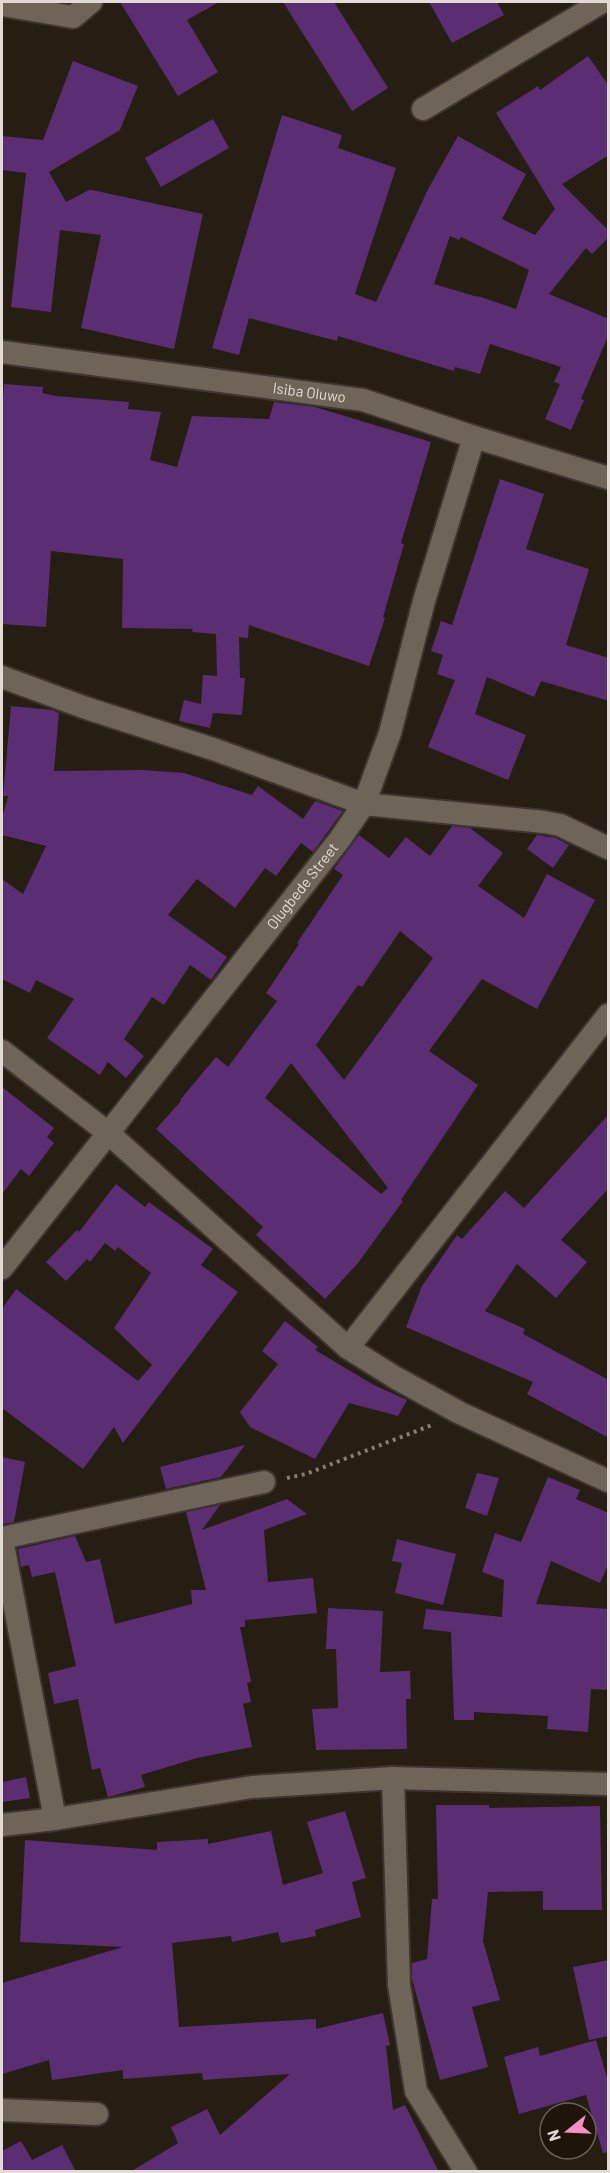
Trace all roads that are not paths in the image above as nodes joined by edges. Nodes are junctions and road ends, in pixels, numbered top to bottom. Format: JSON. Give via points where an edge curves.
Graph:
{"nodes":[{"id":1,"x":91,"y":2,"type":"edge"},
{"id":2,"x":602,"y":2,"type":"edge"},
{"id":3,"x":2,"y":5,"type":"edge"},
{"id":4,"x":423,"y":109,"type":"dead end"},
{"id":5,"x":2,"y":351,"type":"edge"},
{"id":6,"x":474,"y":437,"type":"junction"},
{"id":7,"x":609,"y":478,"type":"edge"},
{"id":8,"x":2,"y":677,"type":"edge"},
{"id":9,"x":364,"y":804,"type":"junction"},
{"id":10,"x":609,"y":848,"type":"edge"},
{"id":11,"x":609,"y":1015,"type":"edge"},
{"id":12,"x":2,"y":1051,"type":"edge"},
{"id":13,"x":107,"y":1132,"type":"junction"},
{"id":14,"x":2,"y":1268,"type":"edge"},
{"id":15,"x":348,"y":1348,"type":"junction"},
{"id":16,"x":609,"y":1480,"type":"edge"},
{"id":17,"x":264,"y":1482,"type":"road end"},
{"id":18,"x":2,"y":1538,"type":"edge"},
{"id":19,"x":393,"y":1778,"type":"junction"},
{"id":20,"x":609,"y":1784,"type":"edge"},
{"id":21,"x":55,"y":1819,"type":"junction"},
{"id":22,"x":2,"y":1825,"type":"edge"},
{"id":23,"x":2,"y":2110,"type":"edge"},
{"id":24,"x":97,"y":2114,"type":"dead end"},
{"id":25,"x":466,"y":2172,"type":"edge"}],
"edges":[{"from":1,"to":3,"type":"street","via":[[73,17]]},
{"from":2,"to":4,"type":"street"},
{"from":5,"to":6,"type":"street","name":"Isiba Oluwo","via":[[363,400]]},
{"from":6,"to":7,"type":"street","name":"Isiba Oluwo"},
{"from":6,"to":9,"type":"street","name":"Olugbede Street","via":[[424,601],[390,733]]},
{"from":8,"to":9,"type":"street"},
{"from":9,"to":10,"type":"street","via":[[544,822],[560,825]]},
{"from":9,"to":13,"type":"street","name":"Olugbede Street","via":[[340,840]]},
{"from":11,"to":15,"type":"street"},
{"from":12,"to":13,"type":"street"},
{"from":13,"to":14,"type":"street","name":"Olugbede Street"},
{"from":13,"to":15,"type":"street"},
{"from":15,"to":16,"type":"street","via":[[460,1413]]},
{"from":17,"to":18,"type":"street"},
{"from":18,"to":21,"type":"street"},
{"from":19,"to":20,"type":"street"},
{"from":19,"to":21,"type":"street","via":[[252,1787]]},
{"from":19,"to":25,"type":"street","via":[[399,1985],[416,2091]]},
{"from":21,"to":22,"type":"street"},
{"from":23,"to":24,"type":"street"}]}
